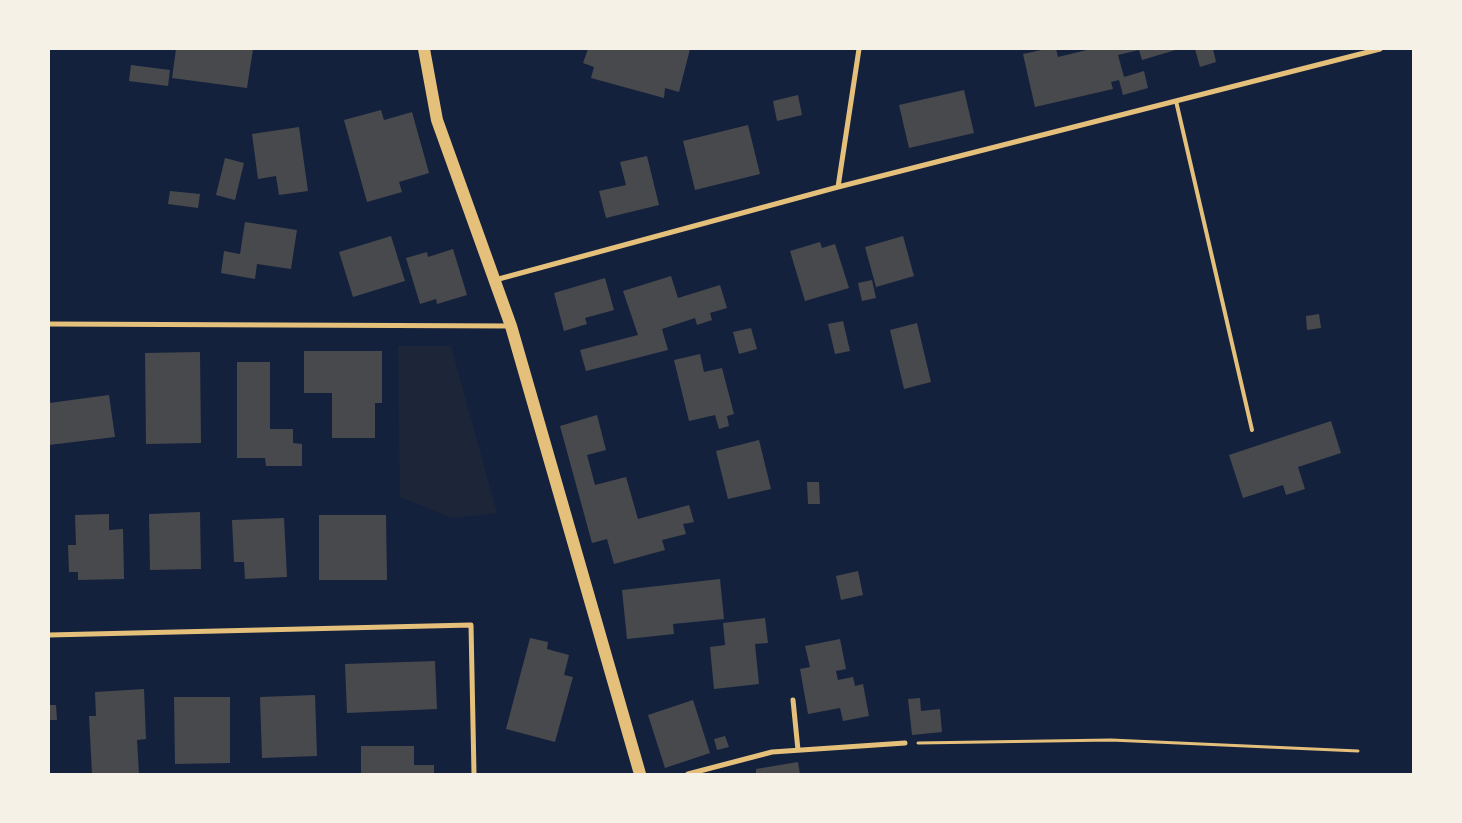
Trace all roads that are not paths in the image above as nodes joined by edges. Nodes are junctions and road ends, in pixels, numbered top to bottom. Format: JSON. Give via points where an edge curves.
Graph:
{"nodes":[{"id":1,"x":424,"y":49,"type":"edge"},
{"id":2,"x":859,"y":49,"type":"edge"},
{"id":3,"x":1380,"y":49,"type":"edge"},
{"id":4,"x":1176,"y":101,"type":"junction"},
{"id":5,"x":838,"y":188,"type":"junction"},
{"id":6,"x":494,"y":280,"type":"junction"},
{"id":7,"x":49,"y":324,"type":"edge"},
{"id":8,"x":511,"y":326,"type":"junction"},
{"id":9,"x":1252,"y":430,"type":"dead end"},
{"id":10,"x":49,"y":635,"type":"edge"},
{"id":11,"x":793,"y":700,"type":"dead end"},
{"id":12,"x":905,"y":743,"type":"road end"},
{"id":13,"x":798,"y":750,"type":"junction"},
{"id":14,"x":474,"y":774,"type":"edge"},
{"id":15,"x":640,"y":774,"type":"edge"},
{"id":16,"x":688,"y":774,"type":"edge"}],
"edges":[{"from":1,"to":6,"type":"main road","via":[[437,120]]},
{"from":2,"to":5,"type":"street"},
{"from":3,"to":4,"type":"street"},
{"from":4,"to":5,"type":"street"},
{"from":4,"to":9,"type":"lane"},
{"from":5,"to":6,"type":"street"},
{"from":6,"to":8,"type":"main road"},
{"from":7,"to":8,"type":"street"},
{"from":8,"to":15,"type":"main road"},
{"from":10,"to":14,"type":"street","via":[[471,624]]},
{"from":11,"to":13,"type":"street"},
{"from":12,"to":13,"type":"street"},
{"from":13,"to":16,"type":"street","via":[[772,752]]}]}
